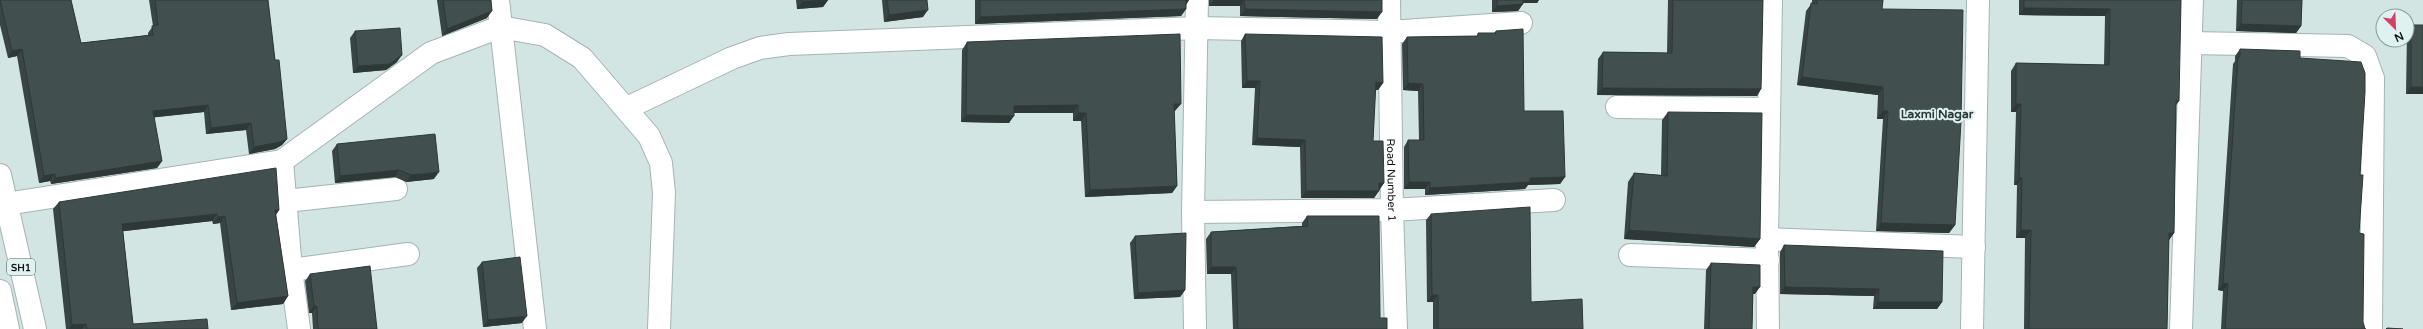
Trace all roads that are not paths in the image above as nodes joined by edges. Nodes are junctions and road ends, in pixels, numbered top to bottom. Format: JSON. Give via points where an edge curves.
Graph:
{"nodes":[{"id":1,"x":498,"y":0,"type":"edge"},
{"id":2,"x":1197,"y":0,"type":"edge"},
{"id":3,"x":1389,"y":0,"type":"edge"},
{"id":4,"x":1771,"y":0,"type":"edge"},
{"id":5,"x":1978,"y":0,"type":"edge"},
{"id":6,"x":2192,"y":0,"type":"edge"},
{"id":7,"x":1521,"y":22,"type":"dead end"},
{"id":8,"x":500,"y":27,"type":"junction"},
{"id":9,"x":1198,"y":28,"type":"junction"},
{"id":10,"x":1389,"y":32,"type":"junction"},
{"id":11,"x":2189,"y":43,"type":"junction"},
{"id":12,"x":1616,"y":107,"type":"dead end"},
{"id":13,"x":627,"y":108,"type":"junction"},
{"id":14,"x":1769,"y":109,"type":"junction"},
{"id":15,"x":282,"y":161,"type":"junction"},
{"id":16,"x":0,"y":175,"type":"edge"},
{"id":17,"x":396,"y":189,"type":"dead end"},
{"id":18,"x":1554,"y":200,"type":"dead end"},
{"id":19,"x":286,"y":201,"type":"junction"},
{"id":20,"x":3,"y":205,"type":"edge"},
{"id":21,"x":1392,"y":210,"type":"junction"},
{"id":22,"x":1193,"y":212,"type":"junction"},
{"id":23,"x":1974,"y":247,"type":"junction"},
{"id":24,"x":1768,"y":250,"type":"junction"},
{"id":25,"x":408,"y":254,"type":"dead end"},
{"id":26,"x":1630,"y":255,"type":"dead end"},
{"id":27,"x":291,"y":270,"type":"junction"},
{"id":28,"x":0,"y":291,"type":"edge"},
{"id":29,"x":8,"y":329,"type":"edge"},
{"id":30,"x":35,"y":329,"type":"edge"},
{"id":31,"x":299,"y":329,"type":"edge"},
{"id":32,"x":535,"y":329,"type":"edge"},
{"id":33,"x":659,"y":329,"type":"edge"},
{"id":34,"x":1195,"y":329,"type":"edge"},
{"id":35,"x":1396,"y":329,"type":"edge"},
{"id":36,"x":1768,"y":329,"type":"edge"},
{"id":37,"x":1972,"y":329,"type":"edge"},
{"id":38,"x":2181,"y":329,"type":"edge"},
{"id":39,"x":2371,"y":329,"type":"edge"}],
"edges":[{"from":1,"to":8,"type":"street"},
{"from":2,"to":9,"type":"street"},
{"from":3,"to":10,"type":"street","name":"Road Number 1"},
{"from":4,"to":14,"type":"street"},
{"from":5,"to":23,"type":"street"},
{"from":6,"to":11,"type":"street"},
{"from":7,"to":10,"type":"street"},
{"from":8,"to":13,"type":"street","via":[[545,36],[582,58]]},
{"from":8,"to":15,"type":"street","via":[[432,53]]},
{"from":8,"to":32,"type":"street"},
{"from":9,"to":10,"type":"street"},
{"from":9,"to":13,"type":"street","via":[[789,44],[760,48],[732,58]]},
{"from":9,"to":22,"type":"street"},
{"from":10,"to":21,"type":"street","name":"Road Number 1"},
{"from":11,"to":38,"type":"street"},
{"from":11,"to":39,"type":"street","via":[[2348,46],[2365,56],[2373,78]]},
{"from":12,"to":14,"type":"street"},
{"from":13,"to":33,"type":"street","via":[[649,136],[661,163],[664,194]]},
{"from":14,"to":24,"type":"street"},
{"from":15,"to":19,"type":"street"},
{"from":15,"to":20,"type":"street"},
{"from":16,"to":20,"type":"street","number":"SH1"},
{"from":17,"to":19,"type":"street"},
{"from":18,"to":21,"type":"street"},
{"from":19,"to":27,"type":"street"},
{"from":20,"to":30,"type":"street","number":"SH1"},
{"from":21,"to":22,"type":"street"},
{"from":21,"to":35,"type":"street","name":"Road Number 1"},
{"from":22,"to":34,"type":"street"},
{"from":23,"to":24,"type":"street"},
{"from":23,"to":37,"type":"street"},
{"from":24,"to":26,"type":"street"},
{"from":24,"to":36,"type":"street"},
{"from":25,"to":27,"type":"street"},
{"from":27,"to":31,"type":"street"},
{"from":28,"to":29,"type":"street"}]}
